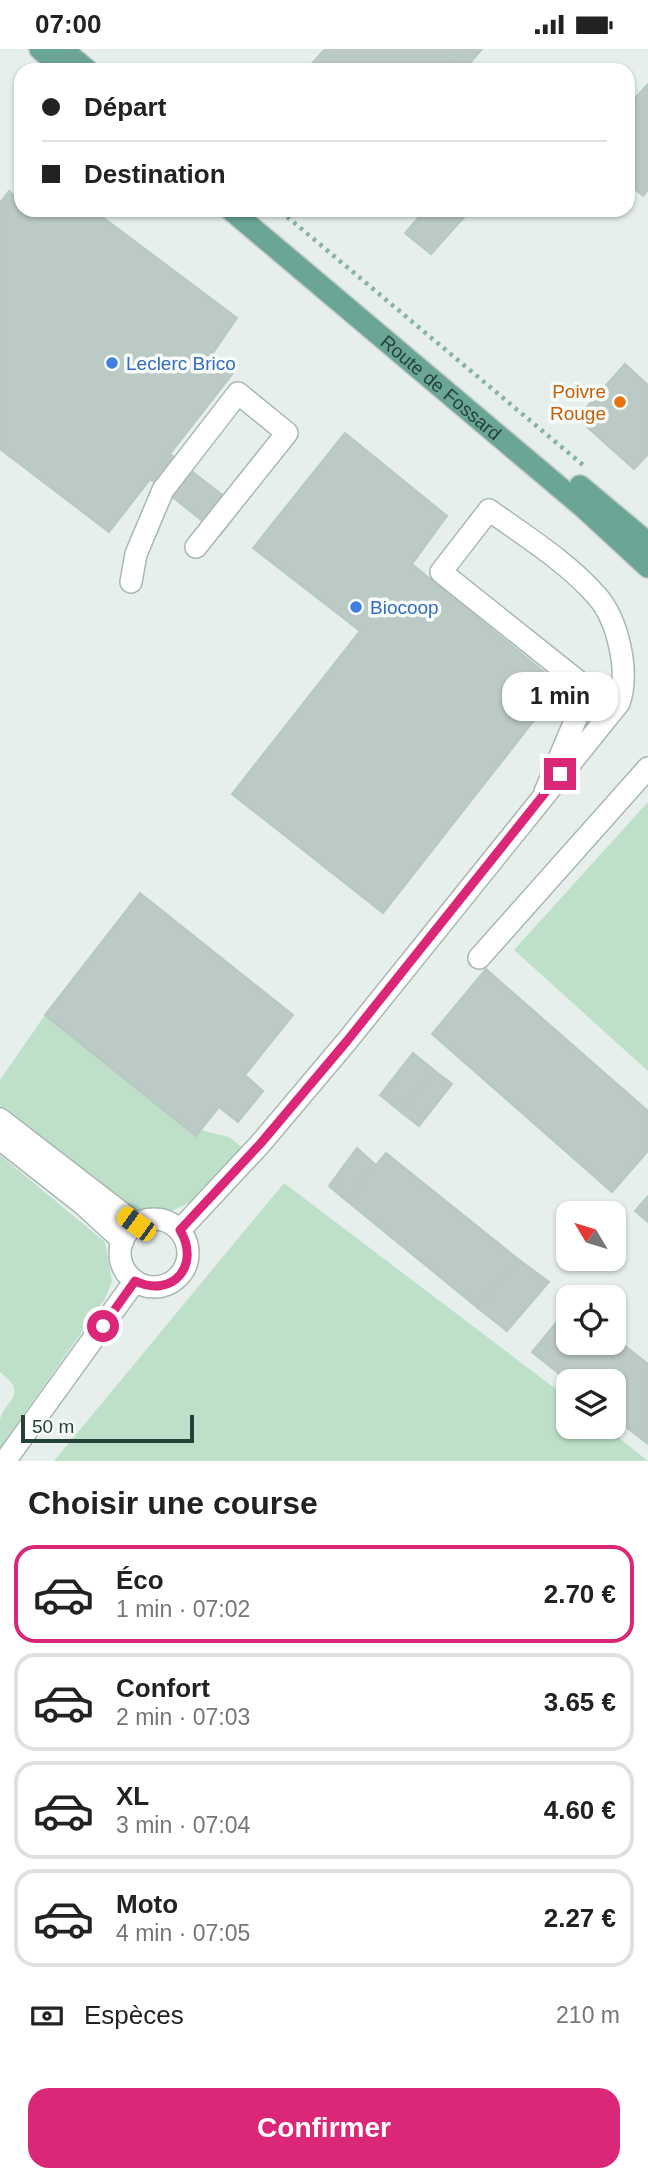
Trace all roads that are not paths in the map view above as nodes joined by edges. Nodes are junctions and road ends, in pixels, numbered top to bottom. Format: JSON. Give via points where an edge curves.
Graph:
{"nodes":[{"id":1,"x":40,"y":49,"type":"edge"},
{"id":2,"x":62,"y":49,"type":"edge"},
{"id":3,"x":57,"y":63,"type":"edge"},
{"id":4,"x":79,"y":63,"type":"edge"},
{"id":5,"x":239,"y":217,"type":"edge"},
{"id":6,"x":260,"y":217,"type":"edge"},
{"id":7,"x":648,"y":543,"type":"edge"},
{"id":8,"x":196,"y":547,"type":"dead end"},
{"id":9,"x":648,"y":567,"type":"edge"},
{"id":10,"x":131,"y":582,"type":"dead end"},
{"id":11,"x":648,"y":768,"type":"edge"},
{"id":12,"x":545,"y":792,"type":"junction"},
{"id":13,"x":480,"y":958,"type":"dead end"},
{"id":14,"x":0,"y":1119,"type":"edge"},
{"id":15,"x":0,"y":1139,"type":"edge"},
{"id":16,"x":136,"y":1224,"type":"junction"},
{"id":17,"x":180,"y":1230,"type":"junction"},
{"id":18,"x":122,"y":1241,"type":"junction"},
{"id":19,"x":135,"y":1281,"type":"junction"},
{"id":20,"x":5,"y":1461,"type":"edge"}],
"edges":[{"from":1,"to":3,"type":"main road"},
{"from":2,"to":4,"type":"main road"},
{"from":5,"to":9,"type":"main road","name":"Route de Fossard"},
{"from":6,"to":7,"type":"main road","name":"Route de Fossard"},
{"from":8,"to":10,"type":"street","via":[[287,433],[237,393],[163,490],[136,554]]},
{"from":11,"to":13,"type":"street"},
{"from":12,"to":12,"type":"street","via":[[619,703],[624,661],[597,596],[489,510],[441,572],[579,682],[583,702]]},
{"from":12,"to":17,"type":"street","via":[[338,1051]]},
{"from":14,"to":16,"type":"street"},
{"from":15,"to":18,"type":"street"},
{"from":16,"to":17,"type":"street","via":[[164,1220]]},
{"from":16,"to":18,"type":"street"},
{"from":17,"to":19,"type":"street","via":[[188,1250],[183,1271],[167,1285],[145,1286]]},
{"from":18,"to":19,"type":"street","via":[[121,1263]]},
{"from":19,"to":20,"type":"street"}]}
